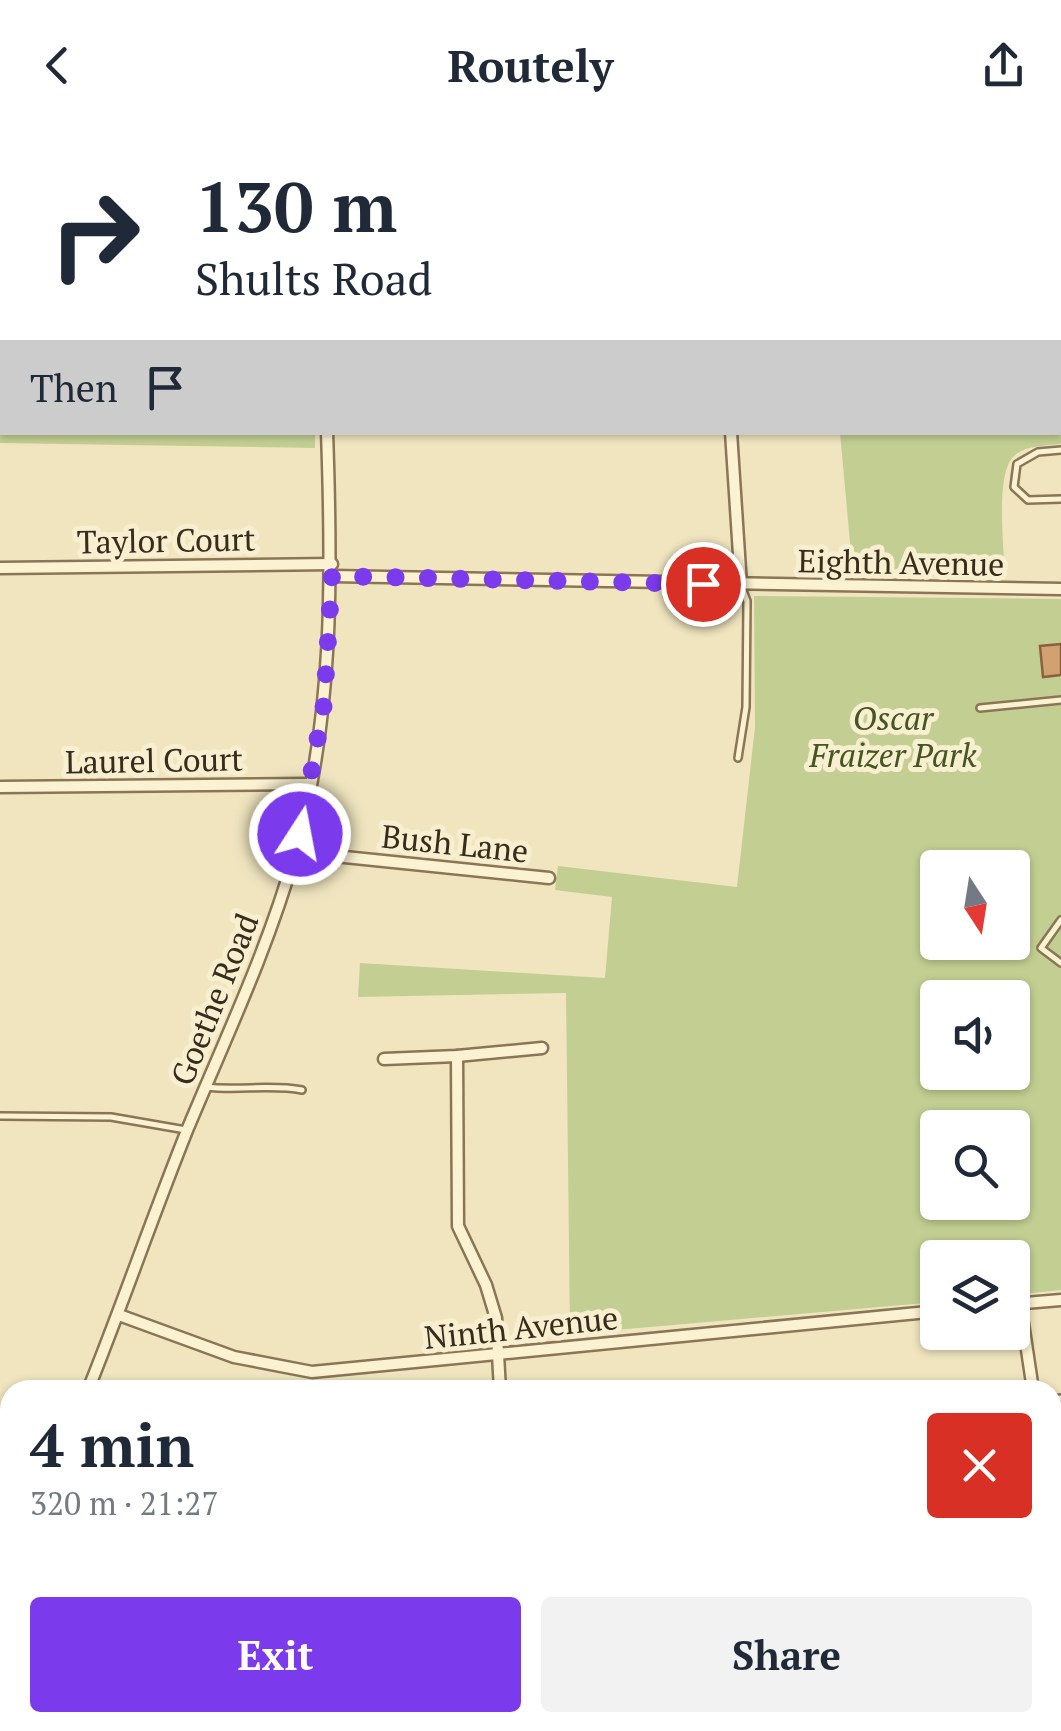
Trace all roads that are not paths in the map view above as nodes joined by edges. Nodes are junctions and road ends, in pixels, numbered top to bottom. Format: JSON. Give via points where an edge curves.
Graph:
{"nodes":[{"id":1,"x":327,"y":435,"type":"edge"},
{"id":2,"x":732,"y":435,"type":"edge"},
{"id":3,"x":1061,"y":450,"type":"edge"},
{"id":4,"x":1061,"y":499,"type":"edge"},
{"id":5,"x":0,"y":568,"type":"edge"},
{"id":6,"x":332,"y":570,"type":"junction"},
{"id":7,"x":740,"y":585,"type":"junction"},
{"id":8,"x":1061,"y":589,"type":"edge"},
{"id":9,"x":1061,"y":700,"type":"edge"},
{"id":10,"x":980,"y":708,"type":"dead end"},
{"id":11,"x":738,"y":758,"type":"dead end"},
{"id":12,"x":309,"y":784,"type":"junction"},
{"id":13,"x":0,"y":786,"type":"edge"},
{"id":14,"x":296,"y":852,"type":"junction"},
{"id":15,"x":549,"y":878,"type":"dead end"},
{"id":16,"x":1061,"y":920,"type":"edge"},
{"id":17,"x":1061,"y":963,"type":"edge"},
{"id":18,"x":542,"y":1048,"type":"dead end"},
{"id":19,"x":457,"y":1056,"type":"junction"},
{"id":20,"x":384,"y":1058,"type":"dead end"},
{"id":21,"x":206,"y":1087,"type":"junction"},
{"id":22,"x":302,"y":1090,"type":"dead end"},
{"id":23,"x":0,"y":1116,"type":"edge"},
{"id":24,"x":188,"y":1130,"type":"junction"},
{"id":25,"x":1061,"y":1300,"type":"edge"},
{"id":26,"x":1030,"y":1303,"type":"edge"},
{"id":27,"x":920,"y":1313,"type":"edge"},
{"id":28,"x":118,"y":1315,"type":"junction"},
{"id":29,"x":1025,"y":1350,"type":"edge"},
{"id":30,"x":500,"y":1355,"type":"junction"},
{"id":31,"x":92,"y":1380,"type":"edge"},
{"id":32,"x":500,"y":1380,"type":"edge"},
{"id":33,"x":1031,"y":1380,"type":"edge"}],
"edges":[{"from":1,"to":6,"type":"street","name":"Goethe Road"},
{"from":2,"to":7,"type":"street"},
{"from":3,"to":4,"type":"lane","via":[[1038,452],[1017,464],[1014,487],[1028,500]]},
{"from":5,"to":6,"type":"street","name":"Taylor Court"},
{"from":6,"to":7,"type":"street","name":"Taylor Court"},
{"from":6,"to":12,"type":"street","name":"Goethe Road","via":[[324,704]]},
{"from":7,"to":8,"type":"street","name":"Eighth Avenue"},
{"from":7,"to":11,"type":"lane","via":[[747,601],[746,690]]},
{"from":9,"to":10,"type":"lane"},
{"from":12,"to":13,"type":"street","name":"Laurel Court"},
{"from":12,"to":14,"type":"street","name":"Goethe Road"},
{"from":14,"to":15,"type":"street","name":"Bush Lane"},
{"from":14,"to":21,"type":"street","name":"Goethe Road","via":[[256,972]]},
{"from":16,"to":17,"type":"lane","via":[[1041,948]]},
{"from":18,"to":19,"type":"street"},
{"from":19,"to":20,"type":"street"},
{"from":19,"to":30,"type":"street","via":[[458,1226],[486,1285]]},
{"from":21,"to":22,"type":"lane"},
{"from":21,"to":24,"type":"street","name":"Goethe Road"},
{"from":23,"to":24,"type":"lane","via":[[112,1118]]},
{"from":24,"to":28,"type":"street","name":"Goethe Road"},
{"from":25,"to":26,"type":"street"},
{"from":27,"to":30,"type":"street","name":"Ninth Avenue"},
{"from":28,"to":30,"type":"street","name":"Ninth Avenue","via":[[234,1357],[312,1372]]},
{"from":28,"to":31,"type":"street","name":"Goethe Road"},
{"from":29,"to":33,"type":"street"},
{"from":30,"to":32,"type":"street"}]}
